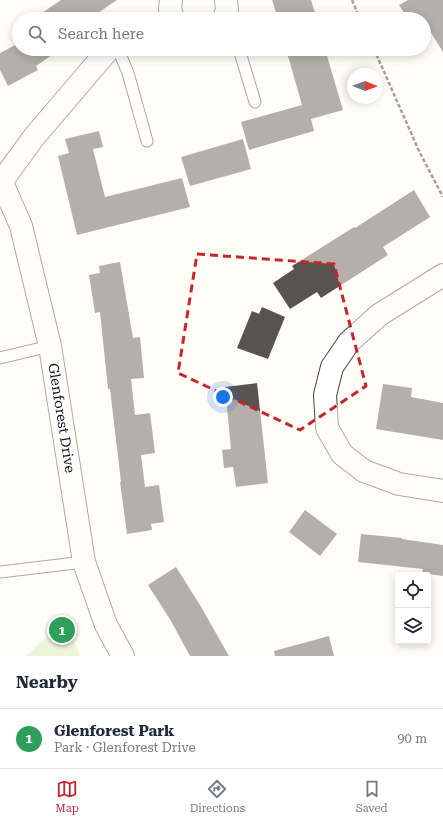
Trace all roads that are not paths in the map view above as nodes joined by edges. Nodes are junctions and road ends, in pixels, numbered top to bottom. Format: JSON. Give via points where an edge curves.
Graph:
{"nodes":[{"id":1,"x":103,"y":56,"type":"edge"},
{"id":2,"x":121,"y":56,"type":"edge"},
{"id":3,"x":241,"y":56,"type":"edge"},
{"id":4,"x":255,"y":102,"type":"dead end"},
{"id":5,"x":147,"y":142,"type":"dead end"},
{"id":6,"x":1,"y":179,"type":"edge"},
{"id":7,"x":443,"y":275,"type":"edge"},
{"id":8,"x":50,"y":346,"type":"junction"},
{"id":9,"x":0,"y":358,"type":"edge"},
{"id":10,"x":443,"y":491,"type":"edge"},
{"id":11,"x":84,"y":562,"type":"junction"},
{"id":12,"x":0,"y":572,"type":"edge"},
{"id":13,"x":123,"y":656,"type":"edge"}],
"edges":[{"from":1,"to":6,"type":"street"},
{"from":2,"to":5,"type":"lane"},
{"from":3,"to":4,"type":"lane"},
{"from":6,"to":8,"type":"street","name":"Glenforest Drive","via":[[21,226]]},
{"from":7,"to":10,"type":"street","via":[[379,315],[348,342],[332,367],[325,395],[328,428],[342,454],[364,471],[399,484]]},
{"from":8,"to":9,"type":"lane"},
{"from":8,"to":11,"type":"street","name":"Glenforest Drive"},
{"from":11,"to":12,"type":"lane"},
{"from":11,"to":13,"type":"street","name":"Glenforest Drive","via":[[106,625]]}]}
